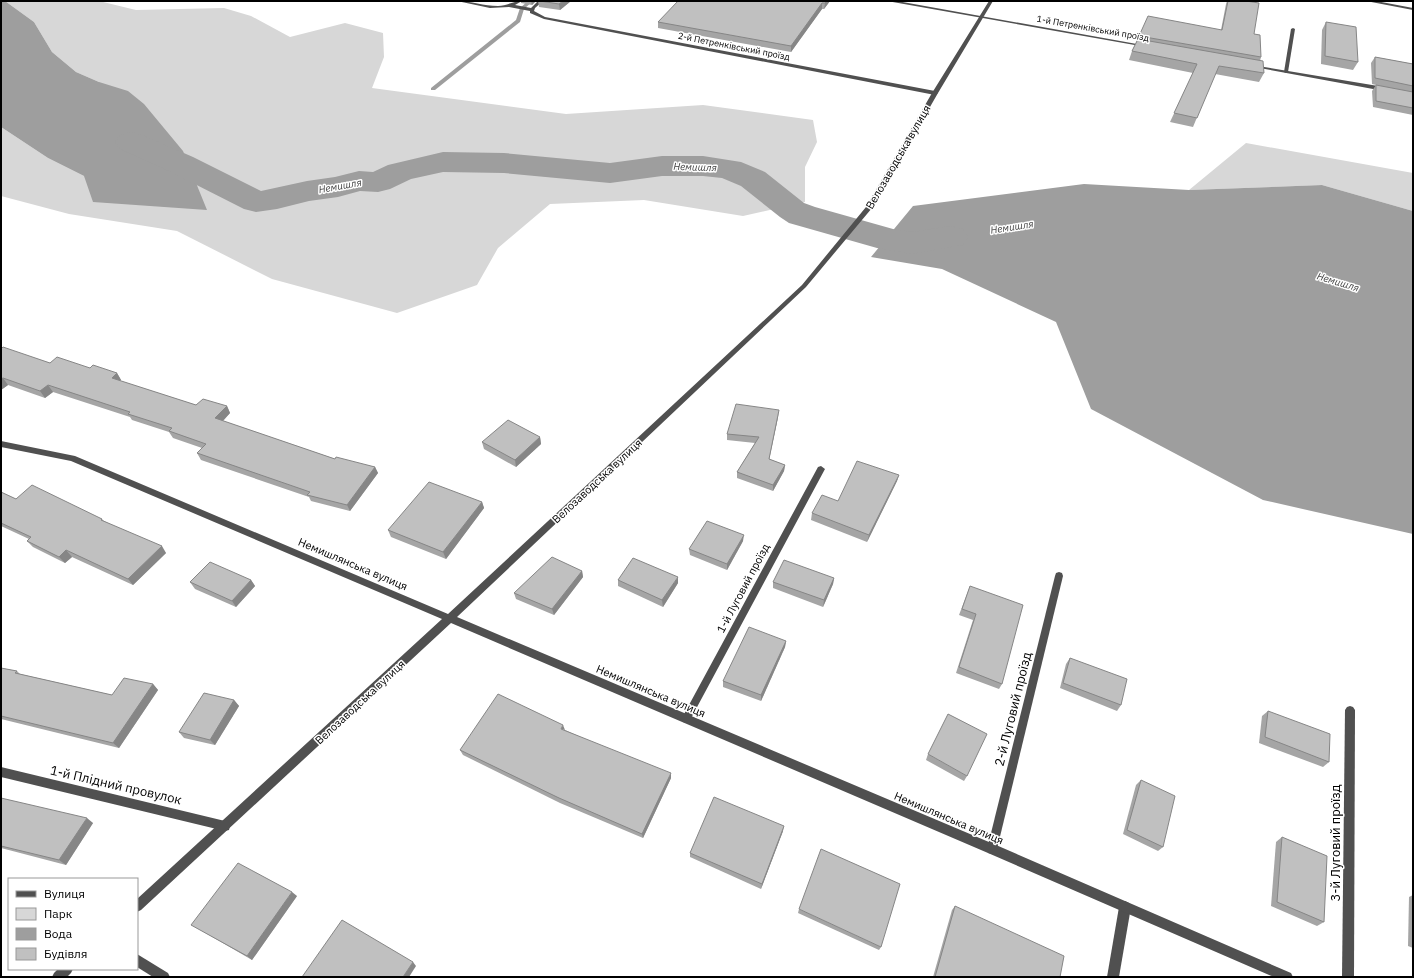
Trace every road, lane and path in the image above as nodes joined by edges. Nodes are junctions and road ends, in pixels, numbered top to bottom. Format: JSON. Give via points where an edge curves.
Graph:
{"nodes":[{"id":1,"x":459,"y":1,"type":"edge"},
{"id":2,"x":520,"y":1,"type":"edge"},
{"id":3,"x":541,"y":1,"type":"edge"},
{"id":4,"x":889,"y":1,"type":"edge"},
{"id":5,"x":991,"y":1,"type":"edge"},
{"id":6,"x":1368,"y":1,"type":"edge"},
{"id":7,"x":510,"y":7,"type":"junction"},
{"id":8,"x":1413,"y":9,"type":"edge"},
{"id":9,"x":530,"y":10,"type":"junction"},
{"id":10,"x":981,"y":16,"type":"junction"},
{"id":11,"x":1293,"y":28,"type":"dead end"},
{"id":12,"x":1153,"y":48,"type":"edge"},
{"id":13,"x":1247,"y":65,"type":"edge"},
{"id":14,"x":1286,"y":72,"type":"junction"},
{"id":15,"x":1390,"y":91,"type":"edge"},
{"id":16,"x":935,"y":93,"type":"junction"},
{"id":17,"x":1,"y":444,"type":"edge"},
{"id":18,"x":821,"y":469,"type":"dead end"},
{"id":19,"x":1059,"y":576,"type":"dead end"},
{"id":20,"x":450,"y":618,"type":"junction"},
{"id":21,"x":1350,"y":710,"type":"dead end"},
{"id":22,"x":686,"y":719,"type":"junction"},
{"id":23,"x":1,"y":772,"type":"edge"},
{"id":24,"x":225,"y":826,"type":"junction"},
{"id":25,"x":992,"y":849,"type":"junction"},
{"id":26,"x":138,"y":905,"type":"edge"},
{"id":27,"x":1124,"y":907,"type":"junction"},
{"id":28,"x":138,"y":961,"type":"edge"},
{"id":29,"x":66,"y":970,"type":"edge"},
{"id":30,"x":58,"y":977,"type":"edge"},
{"id":31,"x":164,"y":977,"type":"edge"},
{"id":32,"x":1113,"y":977,"type":"edge"},
{"id":33,"x":1286,"y":977,"type":"edge"},
{"id":34,"x":1348,"y":977,"type":"edge"}],
"edges":[{"from":1,"to":7,"type":"street","via":[[490,7]]},
{"from":2,"to":7,"type":"street"},
{"from":3,"to":9,"type":"street"},
{"from":4,"to":10,"type":"street","name":"1-й Петренківський проїзд"},
{"from":5,"to":10,"type":"street","name":"Велозаводська вулиця"},
{"from":6,"to":8,"type":"street"},
{"from":7,"to":9,"type":"street","name":"2-й Петренківський проїзд"},
{"from":9,"to":16,"type":"street","name":"2-й Петренківський проїзд","via":[[544,18]]},
{"from":10,"to":12,"type":"street","name":"1-й Петренківський проїзд"},
{"from":10,"to":16,"type":"street","name":"Велозаводська вулиця"},
{"from":11,"to":14,"type":"street"},
{"from":13,"to":14,"type":"street"},
{"from":14,"to":15,"type":"street"},
{"from":16,"to":20,"type":"street","name":"Велозаводська вулиця","via":[[870,208],[804,286]]},
{"from":17,"to":20,"type":"street","name":"Немишлянська вулиця","via":[[72,458]]},
{"from":18,"to":22,"type":"street","name":"1-й Луговий проїзд"},
{"from":19,"to":25,"type":"street","name":"2-й Луговий проїзд"},
{"from":20,"to":22,"type":"street","name":"Немишлянська вулиця"},
{"from":20,"to":24,"type":"street","name":"Велозаводська вулиця"},
{"from":21,"to":34,"type":"street","name":"3-й Луговий проїзд"},
{"from":22,"to":25,"type":"street","name":"Немишлянська вулиця"},
{"from":23,"to":24,"type":"street","name":"1-й Плідний провулок"},
{"from":24,"to":26,"type":"street","name":"Велозаводська вулиця"},
{"from":25,"to":27,"type":"street","name":"Немишлянська вулиця"},
{"from":27,"to":32,"type":"street"},
{"from":27,"to":33,"type":"street","name":"Немишлянська вулиця"},
{"from":28,"to":31,"type":"street"},
{"from":29,"to":30,"type":"street"}]}
